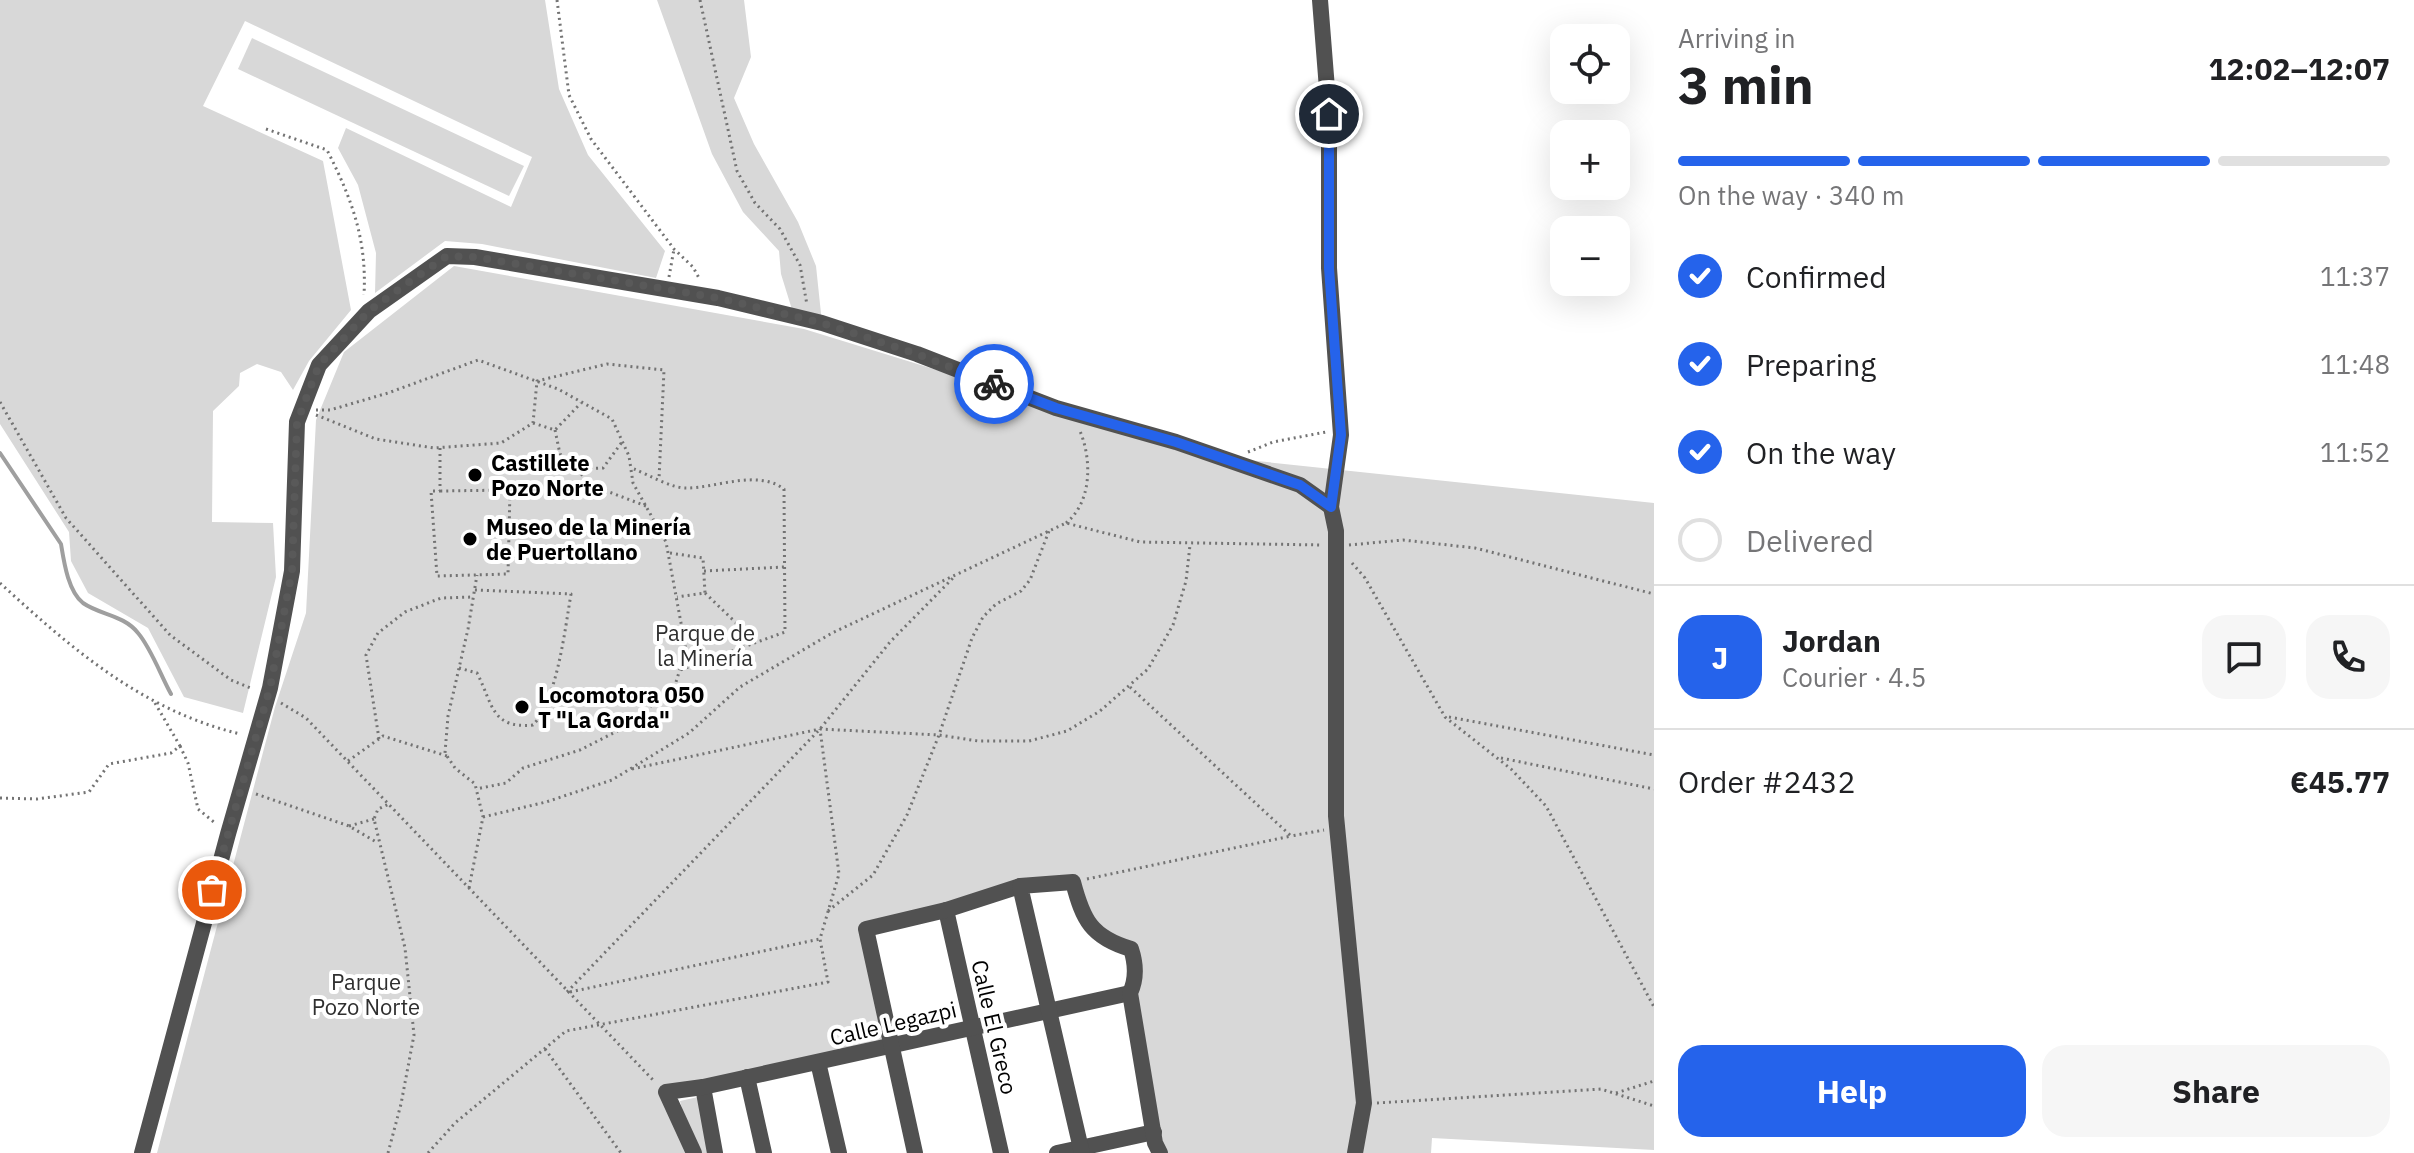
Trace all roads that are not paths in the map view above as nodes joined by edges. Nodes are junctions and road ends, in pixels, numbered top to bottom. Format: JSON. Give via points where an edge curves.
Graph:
{"nodes":[{"id":1,"x":1320,"y":0,"type":"edge"},
{"id":2,"x":1331,"y":507,"type":"junction"},
{"id":3,"x":1020,"y":886,"type":"junction"},
{"id":4,"x":946,"y":910,"type":"junction"},
{"id":5,"x":1130,"y":993,"type":"junction"},
{"id":6,"x":1051,"y":1011,"type":"junction"},
{"id":7,"x":971,"y":1028,"type":"junction"},
{"id":8,"x":891,"y":1046,"type":"junction"},
{"id":9,"x":818,"y":1062,"type":"junction"},
{"id":10,"x":747,"y":1077,"type":"junction"},
{"id":11,"x":703,"y":1087,"type":"junction"},
{"id":12,"x":1154,"y":1132,"type":"junction"},
{"id":13,"x":1082,"y":1150,"type":"edge"},
{"id":14,"x":142,"y":1153,"type":"edge"},
{"id":15,"x":694,"y":1153,"type":"edge"},
{"id":16,"x":715,"y":1153,"type":"edge"},
{"id":17,"x":764,"y":1153,"type":"edge"},
{"id":18,"x":839,"y":1153,"type":"edge"},
{"id":19,"x":915,"y":1153,"type":"edge"},
{"id":20,"x":1001,"y":1153,"type":"edge"},
{"id":21,"x":1057,"y":1153,"type":"edge"},
{"id":22,"x":1158,"y":1153,"type":"edge"},
{"id":23,"x":1355,"y":1153,"type":"edge"}],
"edges":[{"from":1,"to":2,"type":"street","via":[[1329,114],[1329,268],[1341,427]]},
{"from":2,"to":14,"type":"street","via":[[1300,485],[1236,462],[1070,412],[809,320],[708,296],[447,256],[362,319],[319,365],[297,422],[292,571],[268,696]]},
{"from":2,"to":23,"type":"street","via":[[1336,531],[1337,828],[1364,1103]]},
{"from":3,"to":4,"type":"street"},
{"from":3,"to":5,"type":"street","via":[[1073,882],[1088,924],[1101,937],[1131,949],[1135,963]]},
{"from":3,"to":6,"type":"street"},
{"from":4,"to":7,"type":"street","name":"Calle El Greco"},
{"from":4,"to":8,"type":"street","via":[[866,929]]},
{"from":5,"to":6,"type":"street","name":"Calle Legazpi"},
{"from":5,"to":12,"type":"street"},
{"from":6,"to":7,"type":"street","name":"Calle Legazpi"},
{"from":6,"to":13,"type":"street"},
{"from":7,"to":8,"type":"street","name":"Calle Legazpi"},
{"from":7,"to":20,"type":"street","name":"Calle El Greco"},
{"from":8,"to":9,"type":"street","name":"Calle Legazpi"},
{"from":8,"to":19,"type":"street"},
{"from":9,"to":10,"type":"street","name":"Calle Legazpi"},
{"from":9,"to":18,"type":"street"},
{"from":10,"to":11,"type":"street","name":"Calle Legazpi"},
{"from":10,"to":17,"type":"street"},
{"from":11,"to":15,"type":"street","name":"Calle Legazpi","via":[[666,1092]]},
{"from":11,"to":16,"type":"street"},
{"from":12,"to":13,"type":"street"},
{"from":12,"to":22,"type":"street"},
{"from":13,"to":21,"type":"street"}]}
